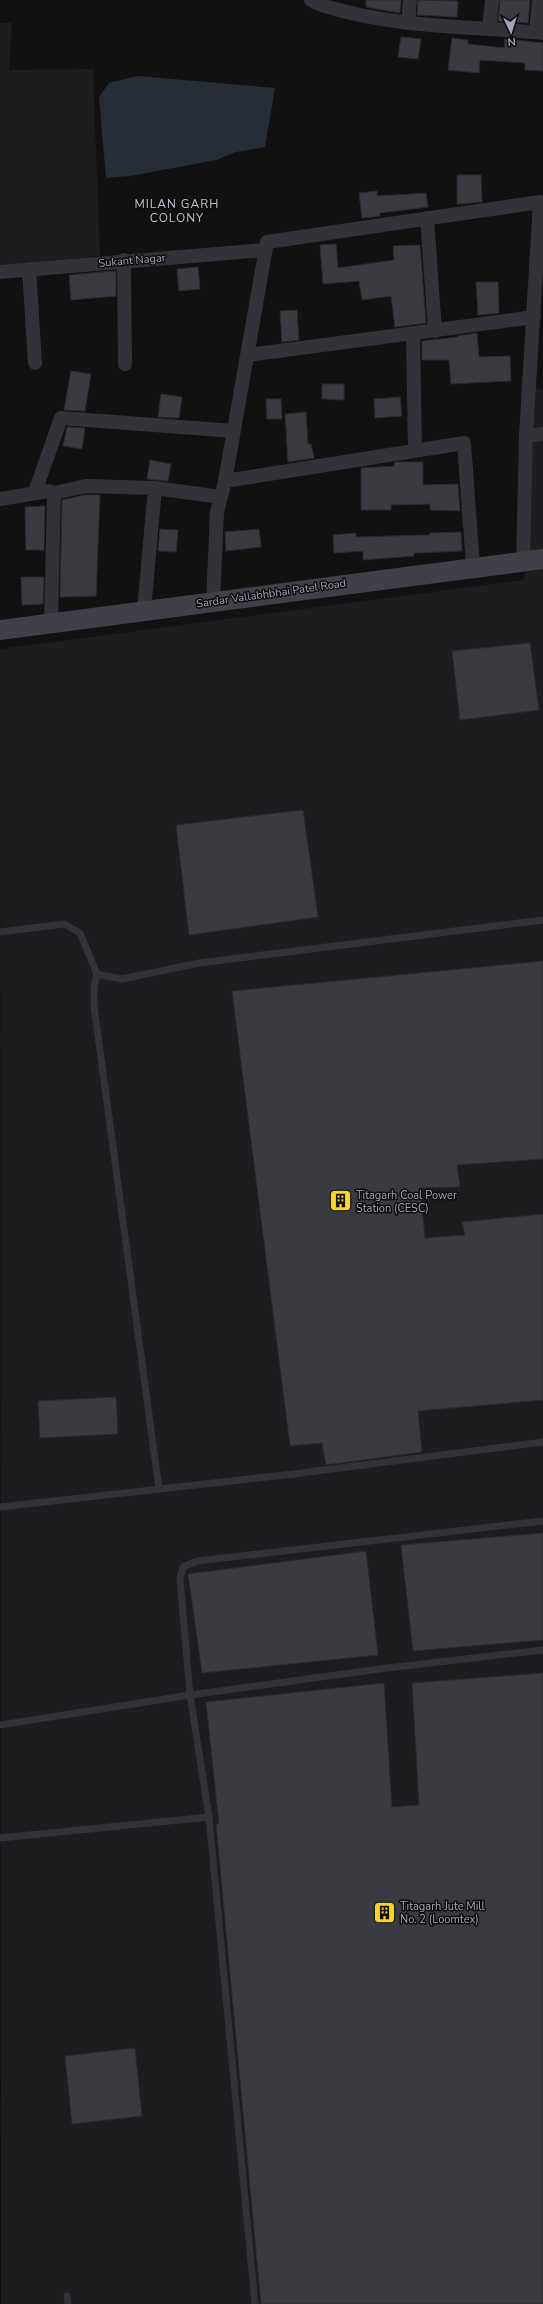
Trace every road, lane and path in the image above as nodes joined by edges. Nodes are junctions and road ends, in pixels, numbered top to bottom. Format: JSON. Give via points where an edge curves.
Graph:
{"nodes":[{"id":1,"x":410,"y":0,"type":"edge"},
{"id":2,"x":492,"y":0,"type":"edge"},
{"id":3,"x":539,"y":0,"type":"edge"},
{"id":4,"x":316,"y":2,"type":"edge"},
{"id":5,"x":408,"y":23,"type":"junction"},
{"id":6,"x":489,"y":29,"type":"junction"},
{"id":7,"x":539,"y":33,"type":"edge"},
{"id":8,"x":428,"y":218,"type":"junction"},
{"id":9,"x":265,"y":250,"type":"junction"},
{"id":10,"x":124,"y":260,"type":"junction"},
{"id":11,"x":29,"y":269,"type":"junction"},
{"id":12,"x":0,"y":272,"type":"edge"},
{"id":13,"x":534,"y":317,"type":"junction"},
{"id":14,"x":435,"y":331,"type":"junction"},
{"id":15,"x":413,"y":334,"type":"junction"},
{"id":16,"x":248,"y":355,"type":"junction"},
{"id":17,"x":35,"y":363,"type":"dead end"},
{"id":18,"x":125,"y":364,"type":"dead end"},
{"id":19,"x":234,"y":431,"type":"junction"},
{"id":20,"x":543,"y":434,"type":"edge"},
{"id":21,"x":526,"y":436,"type":"junction"},
{"id":22,"x":415,"y":451,"type":"junction"},
{"id":23,"x":225,"y":481,"type":"junction"},
{"id":24,"x":155,"y":488,"type":"junction"},
{"id":25,"x":35,"y":492,"type":"junction"},
{"id":26,"x":54,"y":494,"type":"junction"},
{"id":27,"x":221,"y":497,"type":"junction"},
{"id":28,"x":0,"y":499,"type":"edge"},
{"id":29,"x":543,"y":559,"type":"edge"},
{"id":30,"x":523,"y":562,"type":"junction"},
{"id":31,"x":473,"y":566,"type":"junction"},
{"id":32,"x":213,"y":601,"type":"junction"},
{"id":33,"x":144,"y":610,"type":"junction"},
{"id":34,"x":51,"y":623,"type":"junction"},
{"id":35,"x":0,"y":630,"type":"edge"},
{"id":36,"x":543,"y":920,"type":"edge"},
{"id":37,"x":0,"y":932,"type":"edge"},
{"id":38,"x":97,"y":974,"type":"junction"},
{"id":39,"x":543,"y":1442,"type":"edge"},
{"id":40,"x":159,"y":1489,"type":"junction"},
{"id":41,"x":0,"y":1506,"type":"edge"},
{"id":42,"x":543,"y":1521,"type":"edge"},
{"id":43,"x":543,"y":1650,"type":"edge"},
{"id":44,"x":190,"y":1695,"type":"junction"},
{"id":45,"x":0,"y":1725,"type":"edge"},
{"id":46,"x":209,"y":1817,"type":"junction"},
{"id":47,"x":0,"y":1838,"type":"edge"},
{"id":48,"x":67,"y":2296,"type":"dead end"},
{"id":49,"x":68,"y":2304,"type":"edge"},
{"id":50,"x":255,"y":2304,"type":"edge"}],
"edges":[{"from":1,"to":5,"type":"street"},
{"from":2,"to":6,"type":"street"},
{"from":3,"to":7,"type":"street"},
{"from":4,"to":5,"type":"street","via":[[364,16]]},
{"from":5,"to":6,"type":"street"},
{"from":6,"to":7,"type":"street"},
{"from":8,"to":9,"type":"street","via":[[267,242]]},
{"from":8,"to":13,"type":"street","via":[[540,202]]},
{"from":8,"to":14,"type":"street"},
{"from":9,"to":10,"type":"street","name":"Sukant Nagar"},
{"from":9,"to":16,"type":"street"},
{"from":10,"to":11,"type":"street","name":"Sukant Nagar"},
{"from":10,"to":18,"type":"street"},
{"from":11,"to":12,"type":"street","name":"Sukant Nagar"},
{"from":11,"to":17,"type":"street"},
{"from":13,"to":14,"type":"street"},
{"from":13,"to":21,"type":"street"},
{"from":14,"to":15,"type":"street"},
{"from":15,"to":16,"type":"street"},
{"from":15,"to":22,"type":"street"},
{"from":16,"to":19,"type":"street"},
{"from":19,"to":23,"type":"street"},
{"from":19,"to":25,"type":"street","via":[[62,418]]},
{"from":20,"to":21,"type":"street"},
{"from":21,"to":30,"type":"street"},
{"from":22,"to":23,"type":"street"},
{"from":22,"to":31,"type":"street","via":[[464,444]]},
{"from":23,"to":27,"type":"street"},
{"from":24,"to":26,"type":"street","via":[[86,486]]},
{"from":24,"to":27,"type":"street"},
{"from":24,"to":33,"type":"street"},
{"from":25,"to":26,"type":"street","via":[[48,491]]},
{"from":25,"to":28,"type":"street"},
{"from":26,"to":34,"type":"street"},
{"from":27,"to":32,"type":"street","via":[[217,512]]},
{"from":29,"to":30,"type":"street","name":"Sardar Vallabhbhai Patel Road"},
{"from":30,"to":31,"type":"street","name":"Sardar Vallabhbhai Patel Road"},
{"from":31,"to":32,"type":"street","name":"Sardar Vallabhbhai Patel Road"},
{"from":32,"to":33,"type":"street","name":"Sardar Vallabhbhai Patel Road"},
{"from":33,"to":34,"type":"street","name":"Sardar Vallabhbhai Patel Road"},
{"from":34,"to":35,"type":"street","name":"Sardar Vallabhbhai Patel Road"},
{"from":36,"to":38,"type":"lane","via":[[199,963],[122,979]]},
{"from":37,"to":38,"type":"lane","via":[[64,924],[80,933]]},
{"from":38,"to":40,"type":"lane","via":[[94,1006]]},
{"from":39,"to":40,"type":"lane"},
{"from":40,"to":41,"type":"lane"},
{"from":42,"to":44,"type":"lane","via":[[197,1561],[184,1567],[180,1578]]},
{"from":43,"to":44,"type":"lane"},
{"from":44,"to":45,"type":"lane"},
{"from":44,"to":46,"type":"lane"},
{"from":46,"to":47,"type":"lane"},
{"from":46,"to":50,"type":"lane"},
{"from":48,"to":49,"type":"lane"}]}
